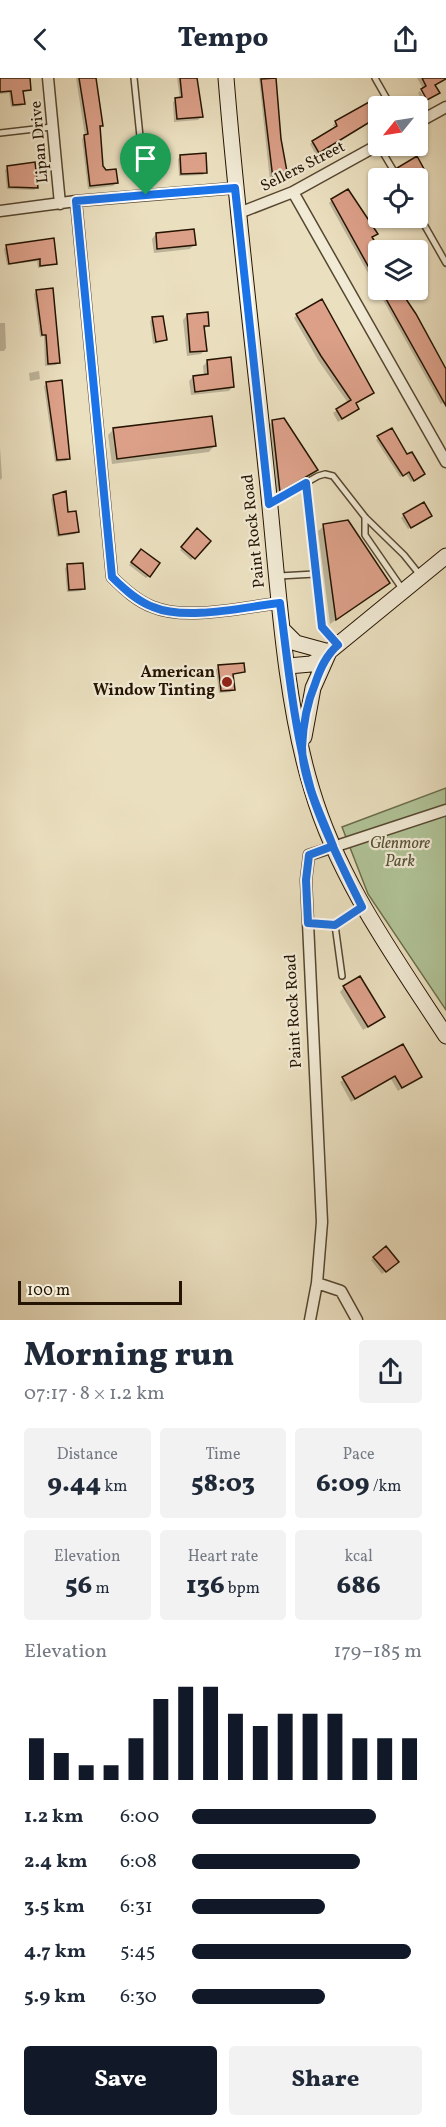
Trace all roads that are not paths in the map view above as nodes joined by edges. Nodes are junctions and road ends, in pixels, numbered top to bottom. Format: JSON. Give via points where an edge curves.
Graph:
{"nodes":[{"id":1,"x":48,"y":78,"type":"edge"},
{"id":2,"x":134,"y":78,"type":"edge"},
{"id":3,"x":226,"y":78,"type":"edge"},
{"id":4,"x":375,"y":78,"type":"edge"},
{"id":5,"x":385,"y":96,"type":"edge"},
{"id":6,"x":446,"y":107,"type":"edge"},
{"id":7,"x":428,"y":117,"type":"edge"},
{"id":8,"x":53,"y":127,"type":"junction"},
{"id":9,"x":0,"y":133,"type":"edge"},
{"id":10,"x":368,"y":151,"type":"edge"},
{"id":11,"x":235,"y":188,"type":"junction"},
{"id":12,"x":293,"y":192,"type":"junction"},
{"id":13,"x":146,"y":195,"type":"junction"},
{"id":14,"x":76,"y":201,"type":"junction"},
{"id":15,"x":60,"y":204,"type":"junction"},
{"id":16,"x":0,"y":211,"type":"edge"},
{"id":17,"x":239,"y":213,"type":"junction"},
{"id":18,"x":426,"y":228,"type":"edge"},
{"id":19,"x":446,"y":263,"type":"edge"},
{"id":20,"x":446,"y":462,"type":"edge"},
{"id":21,"x":306,"y":483,"type":"junction"},
{"id":22,"x":269,"y":504,"type":"junction"},
{"id":23,"x":365,"y":517,"type":"junction"},
{"id":24,"x":446,"y":556,"type":"edge"},
{"id":25,"x":315,"y":574,"type":"junction"},
{"id":26,"x":277,"y":576,"type":"junction"},
{"id":27,"x":421,"y":577,"type":"junction"},
{"id":28,"x":404,"y":591,"type":"junction"},
{"id":29,"x":280,"y":603,"type":"junction"},
{"id":30,"x":284,"y":631,"type":"junction"},
{"id":31,"x":334,"y":649,"type":"junction"},
{"id":32,"x":288,"y":666,"type":"junction"},
{"id":33,"x":302,"y":749,"type":"junction"},
{"id":34,"x":446,"y":810,"type":"edge"},
{"id":35,"x":333,"y":846,"type":"junction"},
{"id":36,"x":362,"y":907,"type":"junction"},
{"id":37,"x":308,"y":923,"type":"junction"},
{"id":38,"x":335,"y":925,"type":"junction"},
{"id":39,"x":342,"y":976,"type":"dead end"},
{"id":40,"x":446,"y":1036,"type":"edge"},
{"id":41,"x":317,"y":1283,"type":"junction"},
{"id":42,"x":310,"y":1320,"type":"edge"},
{"id":43,"x":357,"y":1320,"type":"edge"}],
"edges":[{"from":1,"to":8,"type":"street","name":"Lipan Drive"},
{"from":2,"to":13,"type":"lane"},
{"from":3,"to":11,"type":"main road","name":"Paint Rock Road"},
{"from":4,"to":5,"type":"lane"},
{"from":6,"to":7,"type":"street"},
{"from":8,"to":9,"type":"lane"},
{"from":8,"to":15,"type":"street","name":"Lipan Drive"},
{"from":10,"to":12,"type":"street","name":"Sellers Street"},
{"from":11,"to":13,"type":"street","name":"Sellers Street"},
{"from":11,"to":17,"type":"main road","name":"Paint Rock Road"},
{"from":12,"to":17,"type":"street","name":"Sellers Street"},
{"from":12,"to":20,"type":"street"},
{"from":13,"to":14,"type":"street","name":"Sellers Street"},
{"from":14,"to":15,"type":"street","name":"Sellers Street"},
{"from":14,"to":29,"type":"street","via":[[112,577],[129,594],[155,608],[188,614]]},
{"from":15,"to":16,"type":"street","name":"Sellers Street"},
{"from":17,"to":22,"type":"main road","name":"Paint Rock Road"},
{"from":18,"to":19,"type":"lane"},
{"from":21,"to":22,"type":"lane"},
{"from":21,"to":23,"type":"lane","via":[[325,474],[333,476]]},
{"from":21,"to":25,"type":"lane"},
{"from":22,"to":26,"type":"main road","name":"Paint Rock Road"},
{"from":23,"to":27,"type":"lane"},
{"from":23,"to":28,"type":"lane","via":[[365,535]]},
{"from":24,"to":27,"type":"main road"},
{"from":25,"to":26,"type":"lane"},
{"from":25,"to":31,"type":"lane","via":[[322,627]]},
{"from":26,"to":29,"type":"main road","name":"Paint Rock Road"},
{"from":27,"to":28,"type":"main road"},
{"from":28,"to":31,"type":"main road"},
{"from":29,"to":30,"type":"main road","name":"Paint Rock Road"},
{"from":30,"to":31,"type":"main road","via":[[296,643]]},
{"from":30,"to":32,"type":"main road","name":"Paint Rock Road"},
{"from":31,"to":32,"type":"main road","via":[[310,664]]},
{"from":31,"to":33,"type":"main road","via":[[307,710]]},
{"from":32,"to":33,"type":"main road","name":"Paint Rock Road"},
{"from":33,"to":35,"type":"main road","name":"Paint Rock Road"},
{"from":34,"to":35,"type":"street"},
{"from":35,"to":36,"type":"main road"},
{"from":35,"to":37,"type":"street","name":"Paint Rock Road","via":[[309,855]]},
{"from":36,"to":38,"type":"lane"},
{"from":36,"to":40,"type":"main road"},
{"from":37,"to":38,"type":"lane"},
{"from":37,"to":41,"type":"street","name":"Paint Rock Road","via":[[322,1222]]},
{"from":38,"to":39,"type":"lane"},
{"from":41,"to":42,"type":"street","name":"Paint Rock Road"},
{"from":41,"to":43,"type":"street","via":[[340,1291]]}]}
